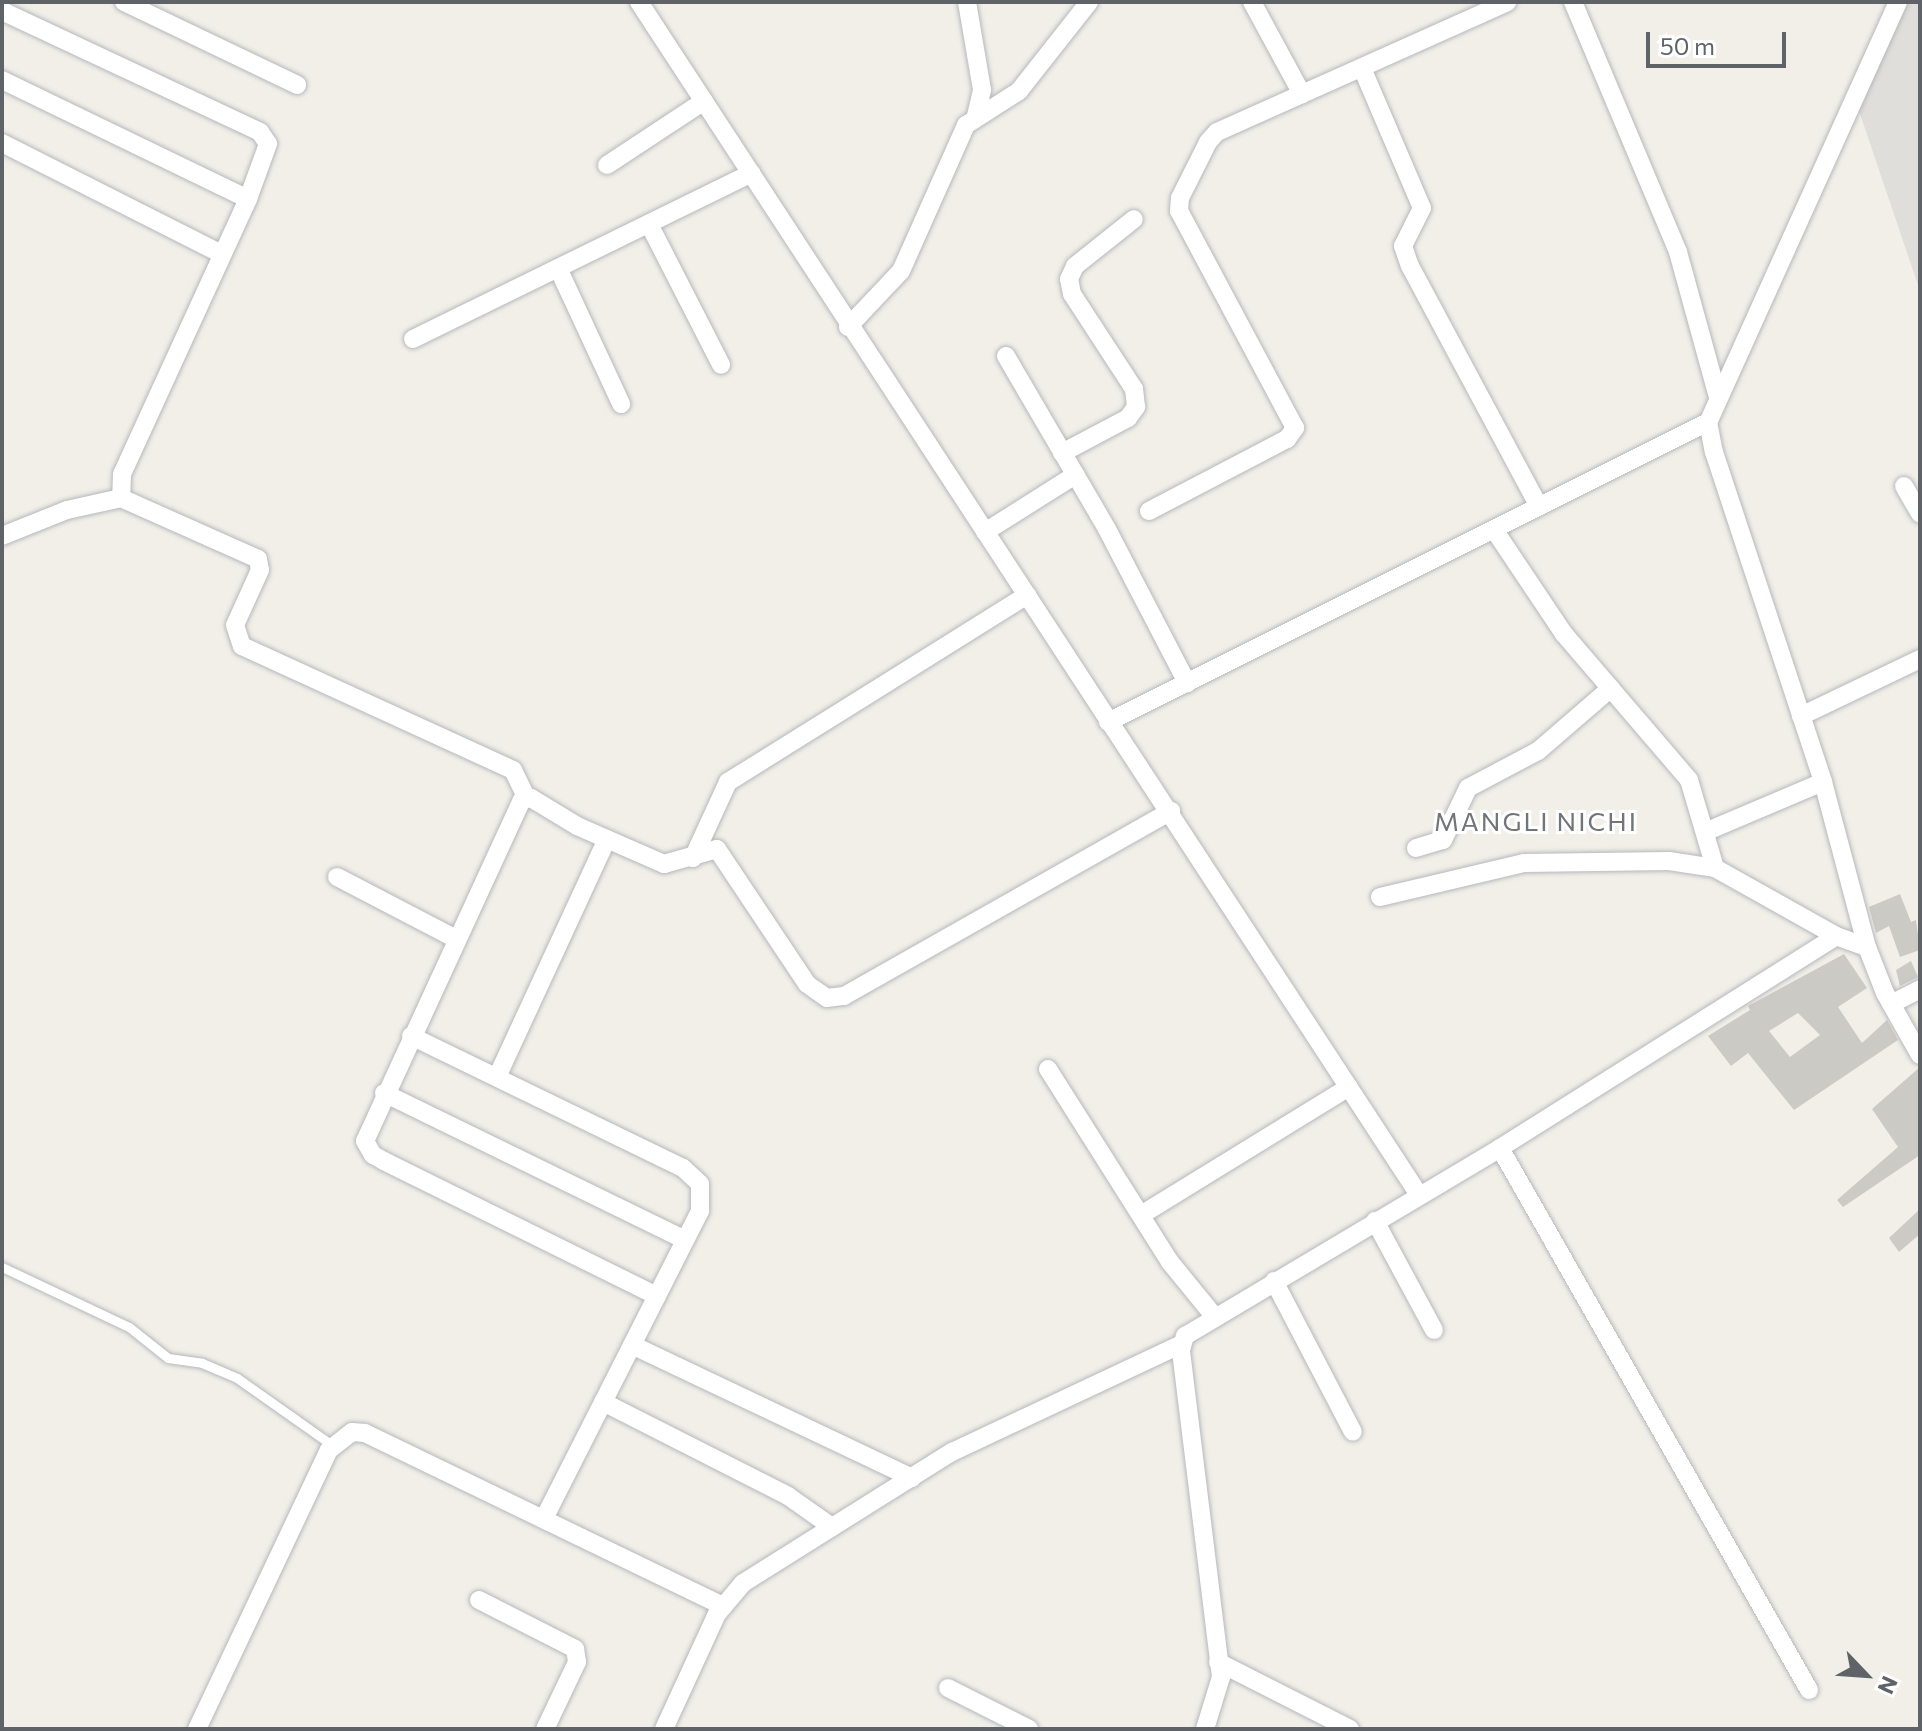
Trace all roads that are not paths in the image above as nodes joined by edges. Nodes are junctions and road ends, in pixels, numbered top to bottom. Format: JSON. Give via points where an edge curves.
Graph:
{"nodes":[{"id":1,"x":124,"y":2,"type":"edge"},
{"id":2,"x":639,"y":2,"type":"edge"},
{"id":3,"x":967,"y":2,"type":"edge"},
{"id":4,"x":1089,"y":2,"type":"edge"},
{"id":5,"x":1252,"y":2,"type":"edge"},
{"id":6,"x":1507,"y":2,"type":"edge"},
{"id":7,"x":1573,"y":2,"type":"edge"},
{"id":8,"x":1898,"y":2,"type":"edge"},
{"id":9,"x":2,"y":11,"type":"edge"},
{"id":10,"x":1362,"y":68,"type":"junction"},
{"id":11,"x":2,"y":80,"type":"edge"},
{"id":12,"x":297,"y":85,"type":"dead end"},
{"id":13,"x":1302,"y":94,"type":"junction"},
{"id":14,"x":704,"y":101,"type":"junction"},
{"id":15,"x":976,"y":116,"type":"junction"},
{"id":16,"x":2,"y":143,"type":"edge"},
{"id":17,"x":607,"y":165,"type":"dead end"},
{"id":18,"x":752,"y":173,"type":"junction"},
{"id":19,"x":248,"y":199,"type":"junction"},
{"id":20,"x":1134,"y":219,"type":"dead end"},
{"id":21,"x":649,"y":224,"type":"junction"},
{"id":22,"x":222,"y":254,"type":"junction"},
{"id":23,"x":558,"y":268,"type":"junction"},
{"id":24,"x":848,"y":327,"type":"junction"},
{"id":25,"x":413,"y":339,"type":"dead end"},
{"id":26,"x":1006,"y":356,"type":"dead end"},
{"id":27,"x":721,"y":365,"type":"dead end"},
{"id":28,"x":1718,"y":397,"type":"junction"},
{"id":29,"x":621,"y":404,"type":"dead end"},
{"id":30,"x":1708,"y":422,"type":"junction"},
{"id":31,"x":1062,"y":453,"type":"junction"},
{"id":32,"x":1075,"y":475,"type":"junction"},
{"id":33,"x":1904,"y":486,"type":"dead end"},
{"id":34,"x":121,"y":498,"type":"junction"},
{"id":35,"x":1539,"y":507,"type":"junction"},
{"id":36,"x":1149,"y":511,"type":"dead end"},
{"id":37,"x":1920,"y":514,"type":"edge"},
{"id":38,"x":1495,"y":531,"type":"junction"},
{"id":39,"x":985,"y":532,"type":"junction"},
{"id":40,"x":2,"y":536,"type":"edge"},
{"id":41,"x":1027,"y":595,"type":"junction"},
{"id":42,"x":1920,"y":659,"type":"edge"},
{"id":43,"x":1187,"y":683,"type":"junction"},
{"id":44,"x":1611,"y":688,"type":"junction"},
{"id":45,"x":1801,"y":716,"type":"junction"},
{"id":46,"x":1108,"y":722,"type":"junction"},
{"id":47,"x":1823,"y":782,"type":"junction"},
{"id":48,"x":526,"y":797,"type":"junction"},
{"id":49,"x":1171,"y":811,"type":"junction"},
{"id":50,"x":1705,"y":832,"type":"junction"},
{"id":51,"x":607,"y":839,"type":"junction"},
{"id":52,"x":1416,"y":848,"type":"dead end"},
{"id":53,"x":693,"y":858,"type":"junction"},
{"id":54,"x":1715,"y":868,"type":"junction"},
{"id":55,"x":337,"y":877,"type":"dead end"},
{"id":56,"x":1380,"y":897,"type":"dead end"},
{"id":57,"x":1836,"y":936,"type":"junction"},
{"id":58,"x":456,"y":939,"type":"junction"},
{"id":59,"x":1867,"y":947,"type":"junction"},
{"id":60,"x":1920,"y":989,"type":"edge"},
{"id":61,"x":1891,"y":1004,"type":"junction"},
{"id":62,"x":411,"y":1036,"type":"junction"},
{"id":63,"x":1920,"y":1055,"type":"edge"},
{"id":64,"x":1048,"y":1069,"type":"dead end"},
{"id":65,"x":497,"y":1077,"type":"junction"},
{"id":66,"x":1349,"y":1087,"type":"junction"},
{"id":67,"x":384,"y":1093,"type":"junction"},
{"id":68,"x":1500,"y":1148,"type":"junction"},
{"id":69,"x":1419,"y":1195,"type":"junction"},
{"id":70,"x":1141,"y":1215,"type":"junction"},
{"id":71,"x":1375,"y":1221,"type":"junction"},
{"id":72,"x":685,"y":1240,"type":"junction"},
{"id":73,"x":2,"y":1267,"type":"edge"},
{"id":74,"x":1274,"y":1281,"type":"junction"},
{"id":75,"x":657,"y":1296,"type":"junction"},
{"id":76,"x":1214,"y":1316,"type":"junction"},
{"id":77,"x":1434,"y":1330,"type":"dead end"},
{"id":78,"x":1182,"y":1344,"type":"junction"},
{"id":79,"x":632,"y":1345,"type":"junction"},
{"id":80,"x":603,"y":1402,"type":"junction"},
{"id":81,"x":1353,"y":1432,"type":"dead end"},
{"id":82,"x":332,"y":1445,"type":"junction"},
{"id":83,"x":912,"y":1478,"type":"junction"},
{"id":84,"x":544,"y":1518,"type":"junction"},
{"id":85,"x":832,"y":1527,"type":"junction"},
{"id":86,"x":479,"y":1600,"type":"dead end"},
{"id":87,"x":723,"y":1606,"type":"junction"},
{"id":88,"x":1218,"y":1662,"type":"junction"},
{"id":89,"x":948,"y":1688,"type":"dead end"},
{"id":90,"x":1809,"y":1690,"type":"dead end"},
{"id":91,"x":197,"y":1729,"type":"edge"},
{"id":92,"x":545,"y":1729,"type":"edge"},
{"id":93,"x":664,"y":1729,"type":"edge"},
{"id":94,"x":1029,"y":1729,"type":"edge"},
{"id":95,"x":1205,"y":1729,"type":"edge"},
{"id":96,"x":1350,"y":1729,"type":"edge"}],
"edges":[{"from":1,"to":12,"type":"street"},
{"from":2,"to":14,"type":"street"},
{"from":3,"to":15,"type":"street","via":[[982,90]]},
{"from":4,"to":15,"type":"street","via":[[1019,91]]},
{"from":5,"to":13,"type":"street"},
{"from":6,"to":10,"type":"street"},
{"from":7,"to":28,"type":"street","via":[[1678,252]]},
{"from":8,"to":28,"type":"street"},
{"from":9,"to":19,"type":"street","via":[[260,132],[267,154]]},
{"from":10,"to":13,"type":"street"},
{"from":10,"to":35,"type":"street","via":[[1422,208],[1403,246],[1410,266]]},
{"from":11,"to":19,"type":"street"},
{"from":13,"to":36,"type":"street","via":[[1217,132],[1178,204],[1294,432]]},
{"from":14,"to":17,"type":"street"},
{"from":14,"to":18,"type":"street"},
{"from":15,"to":24,"type":"street","via":[[959,136],[901,271]]},
{"from":16,"to":22,"type":"street"},
{"from":18,"to":21,"type":"street"},
{"from":18,"to":24,"type":"street"},
{"from":19,"to":22,"type":"street"},
{"from":20,"to":31,"type":"street","via":[[1075,266],[1069,279],[1072,294],[1134,389],[1136,407],[1128,418]]},
{"from":21,"to":23,"type":"street"},
{"from":21,"to":27,"type":"street"},
{"from":22,"to":34,"type":"street","via":[[122,474]]},
{"from":23,"to":25,"type":"street"},
{"from":23,"to":29,"type":"street"},
{"from":24,"to":39,"type":"street"},
{"from":26,"to":31,"type":"street"},
{"from":28,"to":30,"type":"street"},
{"from":30,"to":35,"type":"street"},
{"from":30,"to":45,"type":"street"},
{"from":31,"to":32,"type":"street"},
{"from":32,"to":39,"type":"street"},
{"from":32,"to":43,"type":"street"},
{"from":33,"to":37,"type":"street"},
{"from":34,"to":40,"type":"street","via":[[67,510]]},
{"from":34,"to":48,"type":"street","via":[[258,559],[260,570],[235,625],[242,646],[500,763],[519,776]]},
{"from":35,"to":38,"type":"street"},
{"from":38,"to":43,"type":"street"},
{"from":38,"to":44,"type":"street","via":[[1551,616]]},
{"from":39,"to":41,"type":"street"},
{"from":41,"to":46,"type":"street"},
{"from":41,"to":53,"type":"street","via":[[728,782]]},
{"from":42,"to":45,"type":"street"},
{"from":43,"to":46,"type":"street"},
{"from":44,"to":50,"type":"street","via":[[1689,780]]},
{"from":44,"to":52,"type":"street","via":[[1538,751],[1468,788],[1443,840]]},
{"from":45,"to":47,"type":"street"},
{"from":46,"to":49,"type":"street"},
{"from":47,"to":50,"type":"street"},
{"from":47,"to":59,"type":"street"},
{"from":48,"to":51,"type":"street"},
{"from":48,"to":58,"type":"street"},
{"from":49,"to":53,"type":"street","via":[[836,998],[816,993],[807,984],[724,854],[711,848]]},
{"from":49,"to":66,"type":"street"},
{"from":50,"to":54,"type":"street"},
{"from":51,"to":53,"type":"street","via":[[664,864]]},
{"from":51,"to":65,"type":"street"},
{"from":54,"to":56,"type":"street","via":[[1669,861],[1524,863]]},
{"from":54,"to":57,"type":"street"},
{"from":55,"to":58,"type":"street"},
{"from":57,"to":59,"type":"street"},
{"from":57,"to":68,"type":"street"},
{"from":58,"to":62,"type":"street"},
{"from":59,"to":61,"type":"street"},
{"from":60,"to":61,"type":"street"},
{"from":61,"to":63,"type":"street"},
{"from":62,"to":65,"type":"street"},
{"from":62,"to":67,"type":"street"},
{"from":64,"to":70,"type":"street"},
{"from":65,"to":72,"type":"street","via":[[693,1174],[702,1196]]},
{"from":66,"to":69,"type":"street"},
{"from":66,"to":70,"type":"street"},
{"from":67,"to":72,"type":"street"},
{"from":67,"to":75,"type":"street","via":[[365,1141],[373,1155]]},
{"from":68,"to":69,"type":"street"},
{"from":68,"to":90,"type":"street"},
{"from":69,"to":71,"type":"street"},
{"from":70,"to":76,"type":"street","via":[[1178,1274]]},
{"from":71,"to":74,"type":"street"},
{"from":71,"to":77,"type":"street"},
{"from":72,"to":75,"type":"street"},
{"from":73,"to":82,"type":"lane","via":[[129,1327],[168,1358],[202,1363],[237,1378]]},
{"from":74,"to":76,"type":"street"},
{"from":74,"to":81,"type":"street"},
{"from":75,"to":79,"type":"street"},
{"from":76,"to":78,"type":"street","via":[[1194,1328]]},
{"from":78,"to":83,"type":"street","via":[[984,1435]]},
{"from":78,"to":88,"type":"street"},
{"from":79,"to":80,"type":"street"},
{"from":79,"to":83,"type":"street"},
{"from":80,"to":84,"type":"street"},
{"from":80,"to":85,"type":"street","via":[[788,1496]]},
{"from":82,"to":84,"type":"street","via":[[344,1434],[365,1433]]},
{"from":82,"to":91,"type":"street"},
{"from":83,"to":85,"type":"street"},
{"from":84,"to":87,"type":"street"},
{"from":85,"to":87,"type":"street","via":[[743,1583]]},
{"from":86,"to":92,"type":"street","via":[[577,1654]]},
{"from":87,"to":93,"type":"street"},
{"from":88,"to":95,"type":"street","via":[[1220,1692]]},
{"from":88,"to":96,"type":"street"},
{"from":89,"to":94,"type":"street"}]}
